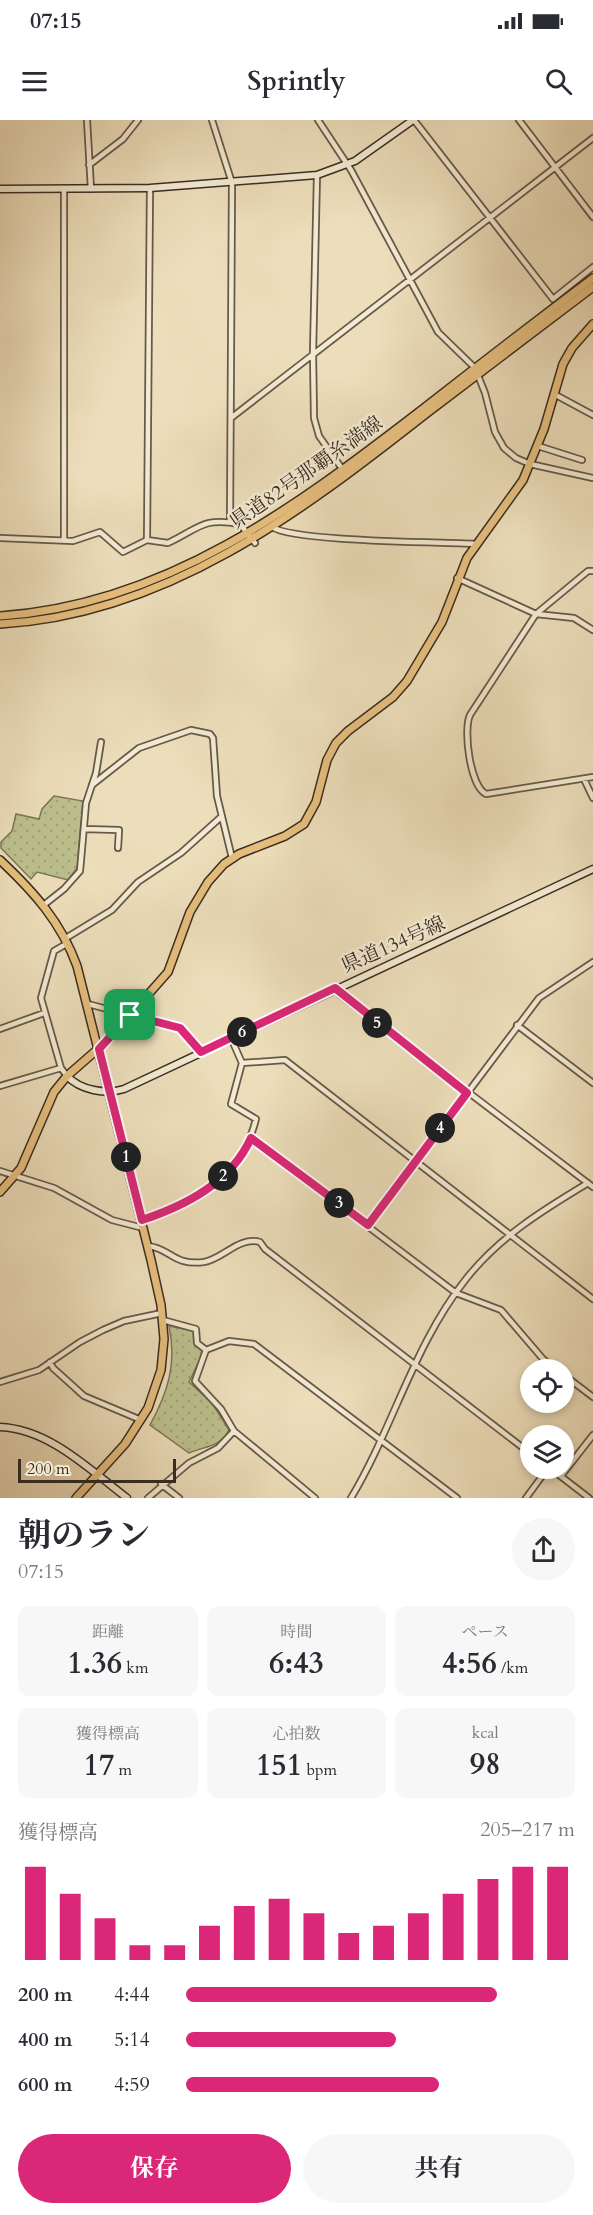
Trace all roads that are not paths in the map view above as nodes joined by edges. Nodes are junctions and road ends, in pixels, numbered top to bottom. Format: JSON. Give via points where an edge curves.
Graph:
{"nodes":[{"id":1,"x":87,"y":120,"type":"edge"},
{"id":2,"x":137,"y":120,"type":"edge"},
{"id":3,"x":212,"y":120,"type":"edge"},
{"id":4,"x":318,"y":120,"type":"edge"},
{"id":5,"x":413,"y":120,"type":"edge"},
{"id":6,"x":519,"y":120,"type":"edge"},
{"id":7,"x":593,"y":138,"type":"edge"},
{"id":8,"x":90,"y":165,"type":"junction"},
{"id":9,"x":348,"y":165,"type":"junction"},
{"id":10,"x":555,"y":168,"type":"junction"},
{"id":11,"x":317,"y":175,"type":"junction"},
{"id":12,"x":232,"y":183,"type":"junction"},
{"id":13,"x":150,"y":188,"type":"junction"},
{"id":14,"x":0,"y":189,"type":"edge"},
{"id":15,"x":64,"y":189,"type":"junction"},
{"id":16,"x":91,"y":189,"type":"junction"},
{"id":17,"x":593,"y":217,"type":"edge"},
{"id":18,"x":489,"y":219,"type":"junction"},
{"id":19,"x":593,"y":267,"type":"edge"},
{"id":20,"x":593,"y":278,"type":"edge"},
{"id":21,"x":411,"y":279,"type":"junction"},
{"id":22,"x":593,"y":287,"type":"edge"},
{"id":23,"x":593,"y":324,"type":"edge"},
{"id":24,"x":313,"y":353,"type":"junction"},
{"id":25,"x":476,"y":371,"type":"junction"},
{"id":26,"x":554,"y":394,"type":"junction"},
{"id":27,"x":593,"y":415,"type":"edge"},
{"id":28,"x":231,"y":418,"type":"junction"},
{"id":29,"x":538,"y":446,"type":"junction"},
{"id":30,"x":582,"y":460,"type":"dead end"},
{"id":31,"x":530,"y":464,"type":"junction"},
{"id":32,"x":343,"y":470,"type":"junction"},
{"id":33,"x":593,"y":478,"type":"edge"},
{"id":34,"x":230,"y":522,"type":"junction"},
{"id":35,"x":272,"y":527,"type":"junction"},
{"id":36,"x":0,"y":538,"type":"edge"},
{"id":37,"x":64,"y":539,"type":"junction"},
{"id":38,"x":252,"y":539,"type":"junction"},
{"id":39,"x":147,"y":540,"type":"junction"},
{"id":40,"x":477,"y":544,"type":"junction"},
{"id":41,"x":593,"y":571,"type":"edge"},
{"id":42,"x":457,"y":578,"type":"junction"},
{"id":43,"x":536,"y":614,"type":"junction"},
{"id":44,"x":0,"y":616,"type":"edge"},
{"id":45,"x":0,"y":624,"type":"edge"},
{"id":46,"x":593,"y":630,"type":"edge"},
{"id":47,"x":101,"y":742,"type":"dead end"},
{"id":48,"x":593,"y":777,"type":"edge"},
{"id":49,"x":584,"y":779,"type":"junction"},
{"id":50,"x":92,"y":785,"type":"junction"},
{"id":51,"x":593,"y":798,"type":"edge"},
{"id":52,"x":221,"y":817,"type":"junction"},
{"id":53,"x":84,"y":829,"type":"junction"},
{"id":54,"x":118,"y":848,"type":"dead end"},
{"id":55,"x":232,"y":858,"type":"junction"},
{"id":56,"x":0,"y":860,"type":"edge"},
{"id":57,"x":593,"y":869,"type":"edge"},
{"id":58,"x":45,"y":904,"type":"junction"},
{"id":59,"x":67,"y":940,"type":"junction"},
{"id":60,"x":593,"y":962,"type":"edge"},
{"id":61,"x":335,"y":988,"type":"junction"},
{"id":62,"x":88,"y":1004,"type":"junction"},
{"id":63,"x":44,"y":1014,"type":"junction"},
{"id":64,"x":130,"y":1015,"type":"junction"},
{"id":65,"x":517,"y":1025,"type":"junction"},
{"id":66,"x":0,"y":1029,"type":"edge"},
{"id":67,"x":231,"y":1038,"type":"junction"},
{"id":68,"x":99,"y":1049,"type":"junction"},
{"id":69,"x":201,"y":1052,"type":"junction"},
{"id":70,"x":242,"y":1063,"type":"junction"},
{"id":71,"x":61,"y":1068,"type":"junction"},
{"id":72,"x":67,"y":1076,"type":"junction"},
{"id":73,"x":593,"y":1083,"type":"edge"},
{"id":74,"x":0,"y":1086,"type":"edge"},
{"id":75,"x":109,"y":1092,"type":"junction"},
{"id":76,"x":467,"y":1093,"type":"junction"},
{"id":77,"x":251,"y":1138,"type":"junction"},
{"id":78,"x":415,"y":1161,"type":"junction"},
{"id":79,"x":0,"y":1171,"type":"edge"},
{"id":80,"x":15,"y":1175,"type":"junction"},
{"id":81,"x":591,"y":1185,"type":"edge"},
{"id":82,"x":0,"y":1192,"type":"edge"},
{"id":83,"x":142,"y":1224,"type":"junction"},
{"id":84,"x":368,"y":1225,"type":"junction"},
{"id":85,"x":510,"y":1234,"type":"junction"},
{"id":86,"x":148,"y":1246,"type":"junction"},
{"id":87,"x":456,"y":1293,"type":"junction"},
{"id":88,"x":593,"y":1299,"type":"edge"},
{"id":89,"x":162,"y":1316,"type":"junction"},
{"id":90,"x":206,"y":1350,"type":"junction"},
{"id":91,"x":543,"y":1359,"type":"edge"},
{"id":92,"x":50,"y":1362,"type":"junction"},
{"id":93,"x":415,"y":1364,"type":"junction"},
{"id":94,"x":0,"y":1382,"type":"edge"},
{"id":95,"x":574,"y":1383,"type":"edge"},
{"id":96,"x":593,"y":1397,"type":"edge"},
{"id":97,"x":141,"y":1420,"type":"junction"},
{"id":98,"x":0,"y":1427,"type":"edge"},
{"id":99,"x":234,"y":1431,"type":"junction"},
{"id":100,"x":593,"y":1435,"type":"edge"},
{"id":101,"x":382,"y":1441,"type":"junction"},
{"id":102,"x":520,"y":1445,"type":"edge"},
{"id":103,"x":574,"y":1459,"type":"edge"},
{"id":104,"x":97,"y":1475,"type":"junction"},
{"id":105,"x":541,"y":1479,"type":"edge"},
{"id":106,"x":565,"y":1479,"type":"edge"},
{"id":107,"x":161,"y":1485,"type":"junction"},
{"id":108,"x":76,"y":1498,"type":"edge"},
{"id":109,"x":127,"y":1498,"type":"edge"},
{"id":110,"x":148,"y":1498,"type":"edge"},
{"id":111,"x":178,"y":1498,"type":"edge"},
{"id":112,"x":315,"y":1498,"type":"edge"},
{"id":113,"x":351,"y":1498,"type":"edge"},
{"id":114,"x":457,"y":1498,"type":"edge"},
{"id":115,"x":526,"y":1498,"type":"edge"},
{"id":116,"x":589,"y":1498,"type":"edge"}],
"edges":[{"from":1,"to":8,"type":"street"},
{"from":2,"to":8,"type":"street","via":[[123,140]]},
{"from":3,"to":12,"type":"street"},
{"from":4,"to":9,"type":"street"},
{"from":5,"to":9,"type":"street"},
{"from":5,"to":18,"type":"street"},
{"from":6,"to":10,"type":"street"},
{"from":7,"to":10,"type":"street"},
{"from":8,"to":16,"type":"street"},
{"from":9,"to":11,"type":"street"},
{"from":9,"to":21,"type":"street"},
{"from":10,"to":17,"type":"street"},
{"from":10,"to":18,"type":"street"},
{"from":11,"to":12,"type":"street"},
{"from":11,"to":24,"type":"street"},
{"from":12,"to":13,"type":"street"},
{"from":12,"to":28,"type":"street"},
{"from":13,"to":16,"type":"street"},
{"from":13,"to":39,"type":"street"},
{"from":14,"to":15,"type":"street"},
{"from":15,"to":16,"type":"street"},
{"from":15,"to":37,"type":"street"},
{"from":18,"to":19,"type":"street","via":[[554,299]]},
{"from":18,"to":21,"type":"street"},
{"from":20,"to":25,"type":"main road","name":"県道82号那覇糸満線"},
{"from":21,"to":24,"type":"street"},
{"from":21,"to":25,"type":"street","via":[[438,332]]},
{"from":22,"to":25,"type":"main road","name":"県道82号那覇糸満線"},
{"from":23,"to":26,"type":"main road","via":[[567,356]]},
{"from":24,"to":28,"type":"street"},
{"from":24,"to":32,"type":"street","via":[[316,428]]},
{"from":25,"to":31,"type":"street","via":[[499,441],[510,453]]},
{"from":25,"to":32,"type":"main road","name":"県道82号那覇糸満線"},
{"from":25,"to":35,"type":"main road","name":"県道82号那覇糸満線","via":[[346,476]]},
{"from":26,"to":27,"type":"street"},
{"from":26,"to":29,"type":"main road"},
{"from":28,"to":34,"type":"street"},
{"from":29,"to":30,"type":"street"},
{"from":29,"to":31,"type":"main road"},
{"from":31,"to":33,"type":"street"},
{"from":31,"to":40,"type":"main road"},
{"from":32,"to":38,"type":"main road","name":"県道82号那覇糸満線"},
{"from":34,"to":38,"type":"street","via":[[240,524]]},
{"from":34,"to":39,"type":"street","via":[[204,522],[168,543]]},
{"from":35,"to":38,"type":"main road","name":"県道82号那覇糸満線"},
{"from":35,"to":40,"type":"street","via":[[332,537]]},
{"from":36,"to":37,"type":"street"},
{"from":37,"to":39,"type":"street","via":[[73,541],[100,532],[123,552]]},
{"from":38,"to":44,"type":"main road","name":"県道82号那覇糸満線","via":[[135,589],[74,607]]},
{"from":38,"to":45,"type":"main road","name":"県道82号那覇糸満線","via":[[198,569],[137,595],[67,615]]},
{"from":40,"to":42,"type":"main road"},
{"from":41,"to":43,"type":"street","via":[[588,571]]},
{"from":42,"to":43,"type":"street"},
{"from":42,"to":55,"type":"main road","via":[[442,622],[407,681],[336,743],[308,818],[292,833]]},
{"from":43,"to":46,"type":"street","via":[[574,618]]},
{"from":43,"to":49,"type":"street","via":[[468,721],[475,783],[482,793],[490,795]]},
{"from":47,"to":50,"type":"street"},
{"from":48,"to":49,"type":"street"},
{"from":49,"to":51,"type":"street"},
{"from":50,"to":52,"type":"street","via":[[140,748],[184,732],[204,731],[213,738]]},
{"from":50,"to":53,"type":"street"},
{"from":52,"to":55,"type":"street"},
{"from":52,"to":59,"type":"street","via":[[181,853],[138,882],[112,910]]},
{"from":53,"to":54,"type":"street","via":[[119,830]]},
{"from":53,"to":58,"type":"street","via":[[80,871]]},
{"from":55,"to":64,"type":"main road","via":[[213,875],[193,904],[168,972]]},
{"from":56,"to":58,"type":"main road"},
{"from":57,"to":61,"type":"street","name":"県道134号線"},
{"from":58,"to":59,"type":"main road"},
{"from":59,"to":62,"type":"main road"},
{"from":59,"to":63,"type":"street","via":[[54,951],[41,998]]},
{"from":60,"to":65,"type":"street","via":[[539,998]]},
{"from":61,"to":67,"type":"street","name":"県道134号線"},
{"from":61,"to":76,"type":"street"},
{"from":62,"to":64,"type":"street"},
{"from":62,"to":68,"type":"main road"},
{"from":63,"to":66,"type":"street"},
{"from":63,"to":71,"type":"street"},
{"from":64,"to":68,"type":"main road"},
{"from":64,"to":69,"type":"street","via":[[180,1028]]},
{"from":65,"to":73,"type":"street"},
{"from":65,"to":76,"type":"street"},
{"from":67,"to":69,"type":"street","name":"県道134号線"},
{"from":67,"to":70,"type":"street"},
{"from":68,"to":72,"type":"main road"},
{"from":68,"to":75,"type":"main road"},
{"from":69,"to":75,"type":"street","name":"県道134号線","via":[[124,1089]]},
{"from":70,"to":77,"type":"street","via":[[231,1104],[256,1119]]},
{"from":70,"to":78,"type":"street","via":[[285,1060]]},
{"from":71,"to":72,"type":"street"},
{"from":71,"to":74,"type":"street"},
{"from":72,"to":75,"type":"street","via":[[74,1084]]},
{"from":72,"to":80,"type":"main road","via":[[54,1092]]},
{"from":75,"to":83,"type":"main road"},
{"from":76,"to":78,"type":"street"},
{"from":76,"to":81,"type":"street"},
{"from":77,"to":83,"type":"street","via":[[233,1169],[200,1194]]},
{"from":77,"to":84,"type":"street"},
{"from":78,"to":84,"type":"street"},
{"from":78,"to":85,"type":"street"},
{"from":79,"to":80,"type":"street"},
{"from":80,"to":82,"type":"main road"},
{"from":80,"to":83,"type":"street","via":[[54,1188],[112,1220]]},
{"from":81,"to":85,"type":"street"},
{"from":83,"to":86,"type":"main road"},
{"from":84,"to":87,"type":"street"},
{"from":85,"to":87,"type":"street"},
{"from":85,"to":88,"type":"street"},
{"from":86,"to":89,"type":"main road"},
{"from":86,"to":93,"type":"street","via":[[156,1246],[178,1261],[200,1262],[243,1243],[260,1242]]},
{"from":87,"to":91,"type":"street","via":[[501,1310]]},
{"from":87,"to":93,"type":"street"},
{"from":89,"to":90,"type":"street","via":[[196,1329],[198,1343]]},
{"from":89,"to":92,"type":"street","via":[[124,1321]]},
{"from":89,"to":97,"type":"main road","via":[[161,1370]]},
{"from":90,"to":99,"type":"street","via":[[195,1381],[221,1408]]},
{"from":90,"to":101,"type":"street","via":[[229,1341],[254,1344]]},
{"from":92,"to":94,"type":"street","via":[[39,1370]]},
{"from":92,"to":97,"type":"street","via":[[84,1396]]},
{"from":93,"to":101,"type":"street"},
{"from":93,"to":102,"type":"street"},
{"from":95,"to":96,"type":"street"},
{"from":97,"to":104,"type":"main road"},
{"from":98,"to":104,"type":"street","via":[[41,1435]]},
{"from":99,"to":107,"type":"street","via":[[218,1448],[189,1462]]},
{"from":99,"to":112,"type":"street"},
{"from":100,"to":103,"type":"street"},
{"from":101,"to":113,"type":"street"},
{"from":101,"to":114,"type":"street"},
{"from":104,"to":108,"type":"main road"},
{"from":104,"to":109,"type":"street"},
{"from":105,"to":115,"type":"street"},
{"from":106,"to":116,"type":"street"},
{"from":107,"to":110,"type":"street"},
{"from":107,"to":111,"type":"street"}]}
